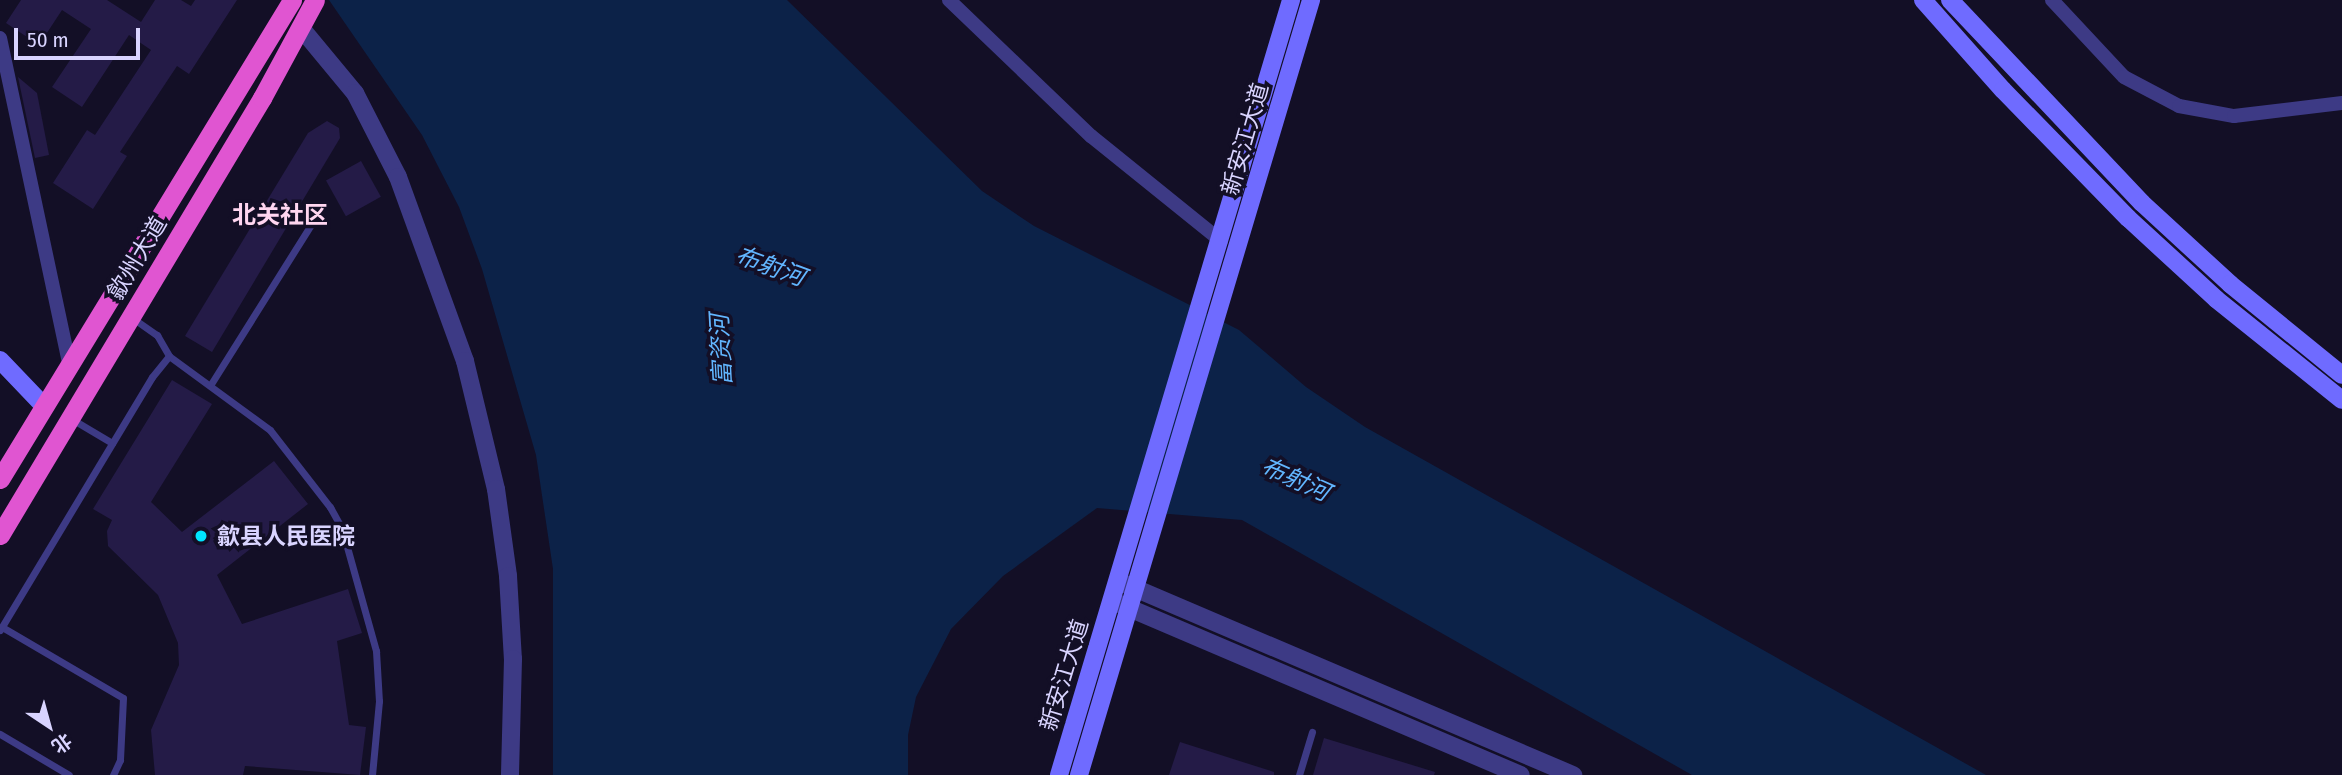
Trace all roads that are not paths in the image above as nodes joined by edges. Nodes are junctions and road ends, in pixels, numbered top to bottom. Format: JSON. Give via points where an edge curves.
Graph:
{"nodes":[{"id":1,"x":950,"y":0,"type":"edge"},
{"id":2,"x":1291,"y":0,"type":"edge"},
{"id":3,"x":1311,"y":0,"type":"edge"},
{"id":4,"x":1923,"y":0,"type":"edge"},
{"id":5,"x":1950,"y":0,"type":"edge"},
{"id":6,"x":2052,"y":0,"type":"edge"},
{"id":7,"x":314,"y":2,"type":"edge"},
{"id":8,"x":286,"y":3,"type":"edge"},
{"id":9,"x":301,"y":28,"type":"junction"},
{"id":10,"x":0,"y":38,"type":"edge"},
{"id":11,"x":2342,"y":103,"type":"edge"},
{"id":12,"x":320,"y":210,"type":"dead end"},
{"id":13,"x":1220,"y":242,"type":"junction"},
{"id":14,"x":131,"y":317,"type":"junction"},
{"id":15,"x":169,"y":356,"type":"junction"},
{"id":16,"x":0,"y":360,"type":"edge"},
{"id":17,"x":69,"y":364,"type":"junction"},
{"id":18,"x":2342,"y":374,"type":"edge"},
{"id":19,"x":211,"y":384,"type":"junction"},
{"id":20,"x":2342,"y":400,"type":"edge"},
{"id":21,"x":44,"y":406,"type":"junction"},
{"id":22,"x":70,"y":418,"type":"junction"},
{"id":23,"x":112,"y":443,"type":"junction"},
{"id":24,"x":0,"y":479,"type":"edge"},
{"id":25,"x":0,"y":535,"type":"edge"},
{"id":26,"x":1118,"y":581,"type":"junction"},
{"id":27,"x":1136,"y":588,"type":"junction"},
{"id":28,"x":1112,"y":601,"type":"junction"},
{"id":29,"x":1129,"y":608,"type":"junction"},
{"id":30,"x":1,"y":628,"type":"edge"},
{"id":31,"x":1312,"y":732,"type":"dead end"},
{"id":32,"x":0,"y":734,"type":"edge"},
{"id":33,"x":1518,"y":774,"type":"edge"},
{"id":34,"x":69,"y":775,"type":"edge"},
{"id":35,"x":113,"y":775,"type":"edge"},
{"id":36,"x":372,"y":775,"type":"edge"},
{"id":37,"x":510,"y":775,"type":"edge"},
{"id":38,"x":1059,"y":775,"type":"edge"},
{"id":39,"x":1079,"y":775,"type":"edge"},
{"id":40,"x":1299,"y":775,"type":"edge"},
{"id":41,"x":1573,"y":775,"type":"edge"}],
"edges":[{"from":1,"to":13,"type":"street","via":[[1091,136]]},
{"from":2,"to":13,"type":"main road","name":"新安江大道"},
{"from":3,"to":27,"type":"main road","name":"新安江大道"},
{"from":4,"to":20,"type":"main road","via":[[2003,90],[2137,226],[2216,299]]},
{"from":5,"to":18,"type":"main road","via":[[2142,204],[2230,284]]},
{"from":6,"to":11,"type":"street","via":[[2124,77],[2179,106],[2234,116]]},
{"from":7,"to":9,"type":"highway","name":"歙州大道"},
{"from":8,"to":17,"type":"highway","name":"歙州大道"},
{"from":9,"to":14,"type":"highway","name":"歙州大道"},
{"from":9,"to":37,"type":"street","via":[[355,93],[398,177],[466,360],[494,478],[508,576],[513,659]]},
{"from":10,"to":17,"type":"street"},
{"from":12,"to":19,"type":"lane"},
{"from":13,"to":26,"type":"main road","name":"新安江大道"},
{"from":14,"to":15,"type":"lane","via":[[157,335]]},
{"from":14,"to":22,"type":"highway","name":"歙州大道"},
{"from":15,"to":19,"type":"lane"},
{"from":15,"to":23,"type":"lane"},
{"from":16,"to":21,"type":"main road"},
{"from":17,"to":21,"type":"highway","name":"歙州大道"},
{"from":19,"to":36,"type":"lane","via":[[287,448],[342,529],[376,651],[379,701]]},
{"from":21,"to":24,"type":"highway","name":"歙州大道"},
{"from":22,"to":23,"type":"lane"},
{"from":22,"to":25,"type":"highway","name":"歙州大道"},
{"from":23,"to":30,"type":"lane"},
{"from":26,"to":27,"type":"street"},
{"from":26,"to":28,"type":"main road","name":"新安江大道"},
{"from":27,"to":29,"type":"main road","name":"新安江大道"},
{"from":27,"to":41,"type":"street"},
{"from":28,"to":29,"type":"street"},
{"from":28,"to":38,"type":"main road","name":"新安江大道"},
{"from":29,"to":33,"type":"street"},
{"from":29,"to":39,"type":"main road","name":"新安江大道"},
{"from":30,"to":35,"type":"lane","via":[[123,698],[120,760]]},
{"from":31,"to":40,"type":"lane"},
{"from":32,"to":34,"type":"lane"}]}
